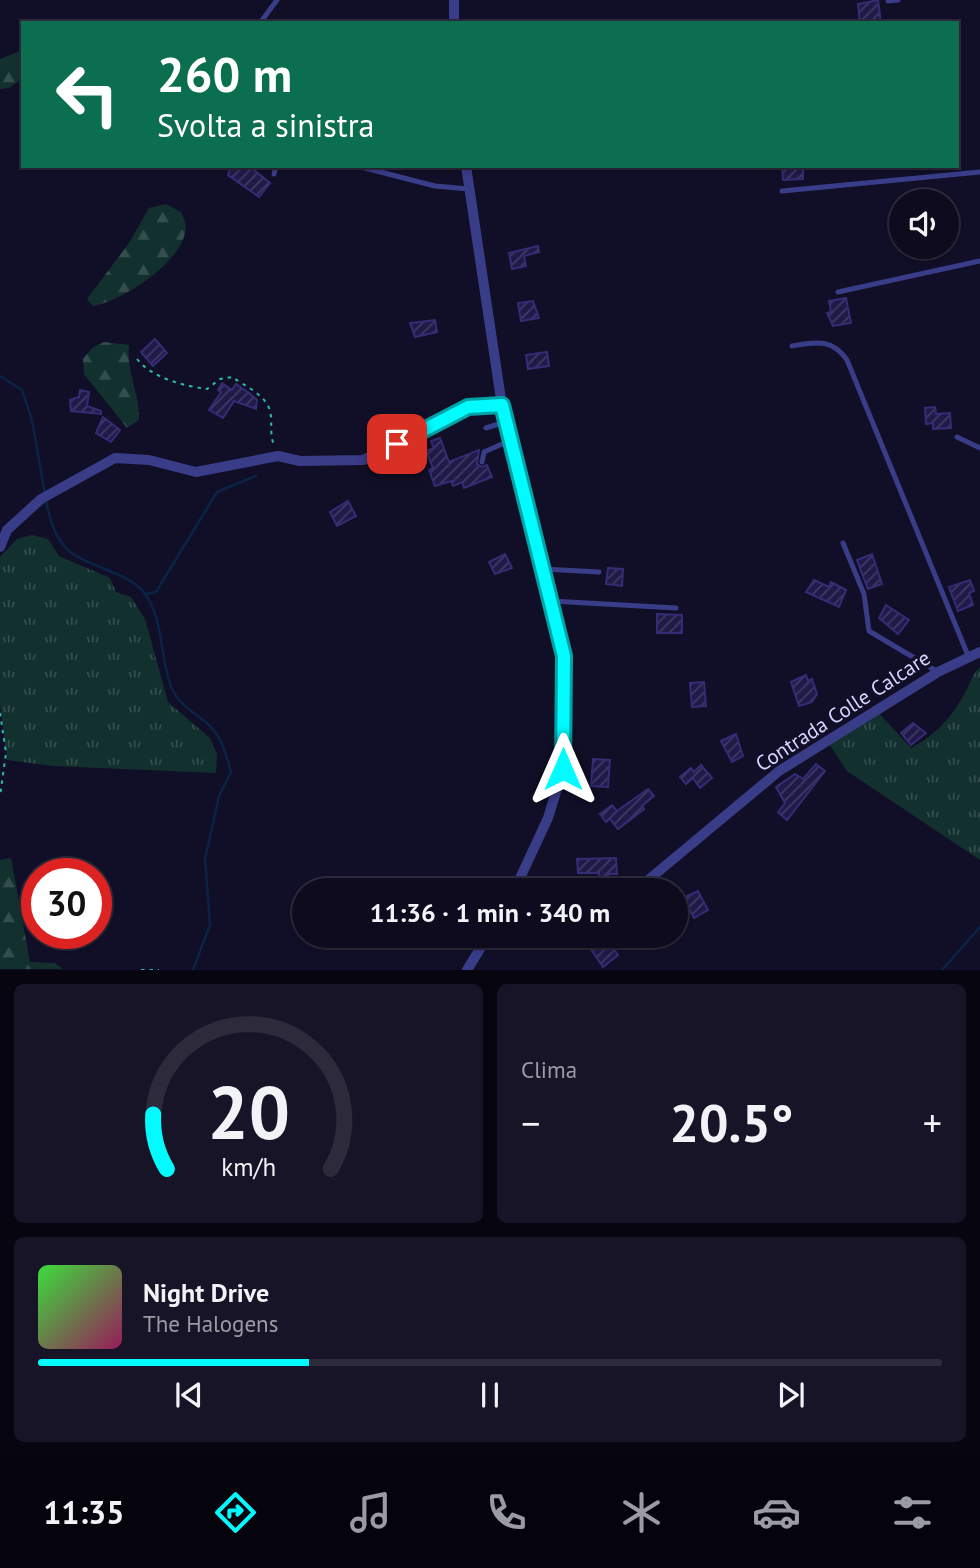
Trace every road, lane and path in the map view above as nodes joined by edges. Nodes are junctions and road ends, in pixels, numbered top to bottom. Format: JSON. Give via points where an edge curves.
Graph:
{"nodes":[{"id":1,"x":277,"y":0,"type":"edge"},
{"id":2,"x":454,"y":0,"type":"edge"},
{"id":3,"x":898,"y":0,"type":"edge"},
{"id":4,"x":888,"y":1,"type":"edge"},
{"id":5,"x":261,"y":21,"type":"edge"},
{"id":6,"x":454,"y":21,"type":"edge"},
{"id":7,"x":276,"y":168,"type":"edge"},
{"id":8,"x":365,"y":168,"type":"edge"},
{"id":9,"x":466,"y":168,"type":"edge"},
{"id":10,"x":980,"y":172,"type":"edge"},
{"id":11,"x":274,"y":174,"type":"dead end"},
{"id":12,"x":469,"y":188,"type":"junction"},
{"id":13,"x":782,"y":191,"type":"dead end"},
{"id":14,"x":980,"y":261,"type":"edge"},
{"id":15,"x":838,"y":292,"type":"dead end"},
{"id":16,"x":792,"y":346,"type":"dead end"},
{"id":17,"x":137,"y":359,"type":"dead end"},
{"id":18,"x":502,"y":405,"type":"junction"},
{"id":19,"x":505,"y":422,"type":"junction"},
{"id":20,"x":486,"y":428,"type":"dead end"},
{"id":21,"x":957,"y":437,"type":"dead end"},
{"id":22,"x":509,"y":441,"type":"junction"},
{"id":23,"x":980,"y":448,"type":"edge"},
{"id":24,"x":278,"y":456,"type":"junction"},
{"id":25,"x":482,"y":463,"type":"dead end"},
{"id":26,"x":843,"y":543,"type":"dead end"},
{"id":27,"x":0,"y":547,"type":"edge"},
{"id":28,"x":543,"y":569,"type":"junction"},
{"id":29,"x":599,"y":572,"type":"dead end"},
{"id":30,"x":551,"y":601,"type":"junction"},
{"id":31,"x":676,"y":608,"type":"dead end"},
{"id":32,"x":980,"y":652,"type":"edge"},
{"id":33,"x":969,"y":658,"type":"junction"},
{"id":34,"x":938,"y":672,"type":"junction"},
{"id":35,"x":0,"y":713,"type":"edge"},
{"id":36,"x":0,"y":796,"type":"edge"},
{"id":37,"x":520,"y":878,"type":"edge"},
{"id":38,"x":651,"y":878,"type":"edge"},
{"id":39,"x":481,"y":948,"type":"edge"},
{"id":40,"x":141,"y":970,"type":"edge"},
{"id":41,"x":159,"y":970,"type":"edge"},
{"id":42,"x":467,"y":970,"type":"edge"}],
"edges":[{"from":1,"to":5,"type":"lane"},
{"from":2,"to":6,"type":"street"},
{"from":3,"to":4,"type":"lane"},
{"from":7,"to":11,"type":"lane"},
{"from":8,"to":12,"type":"lane","via":[[435,186]]},
{"from":9,"to":12,"type":"street"},
{"from":10,"to":13,"type":"lane"},
{"from":12,"to":18,"type":"street"},
{"from":14,"to":15,"type":"lane"},
{"from":16,"to":33,"type":"lane","via":[[825,341],[847,360]]},
{"from":17,"to":24,"type":"path","via":[[145,368],[189,387],[207,389],[232,377],[261,396],[270,411],[270,435]]},
{"from":18,"to":19,"type":"street"},
{"from":18,"to":24,"type":"street","via":[[468,407],[363,460],[300,461]]},
{"from":19,"to":20,"type":"lane"},
{"from":19,"to":22,"type":"street"},
{"from":21,"to":23,"type":"lane"},
{"from":22,"to":25,"type":"lane","via":[[484,452]]},
{"from":22,"to":28,"type":"street"},
{"from":24,"to":27,"type":"street","via":[[196,472],[149,460],[115,458],[41,499],[7,530]]},
{"from":26,"to":34,"type":"lane","via":[[864,594],[869,631]]},
{"from":28,"to":29,"type":"lane"},
{"from":28,"to":30,"type":"street"},
{"from":30,"to":31,"type":"lane"},
{"from":30,"to":37,"type":"street","via":[[564,656],[563,769],[548,818]]},
{"from":32,"to":33,"type":"street","name":"Contrada Colle Calcare"},
{"from":33,"to":34,"type":"street","name":"Contrada Colle Calcare"},
{"from":34,"to":38,"type":"street","name":"Contrada Colle Calcare","via":[[779,771]]},
{"from":35,"to":36,"type":"path","via":[[6,753]]},
{"from":39,"to":42,"type":"street"},
{"from":40,"to":41,"type":"path"}]}
